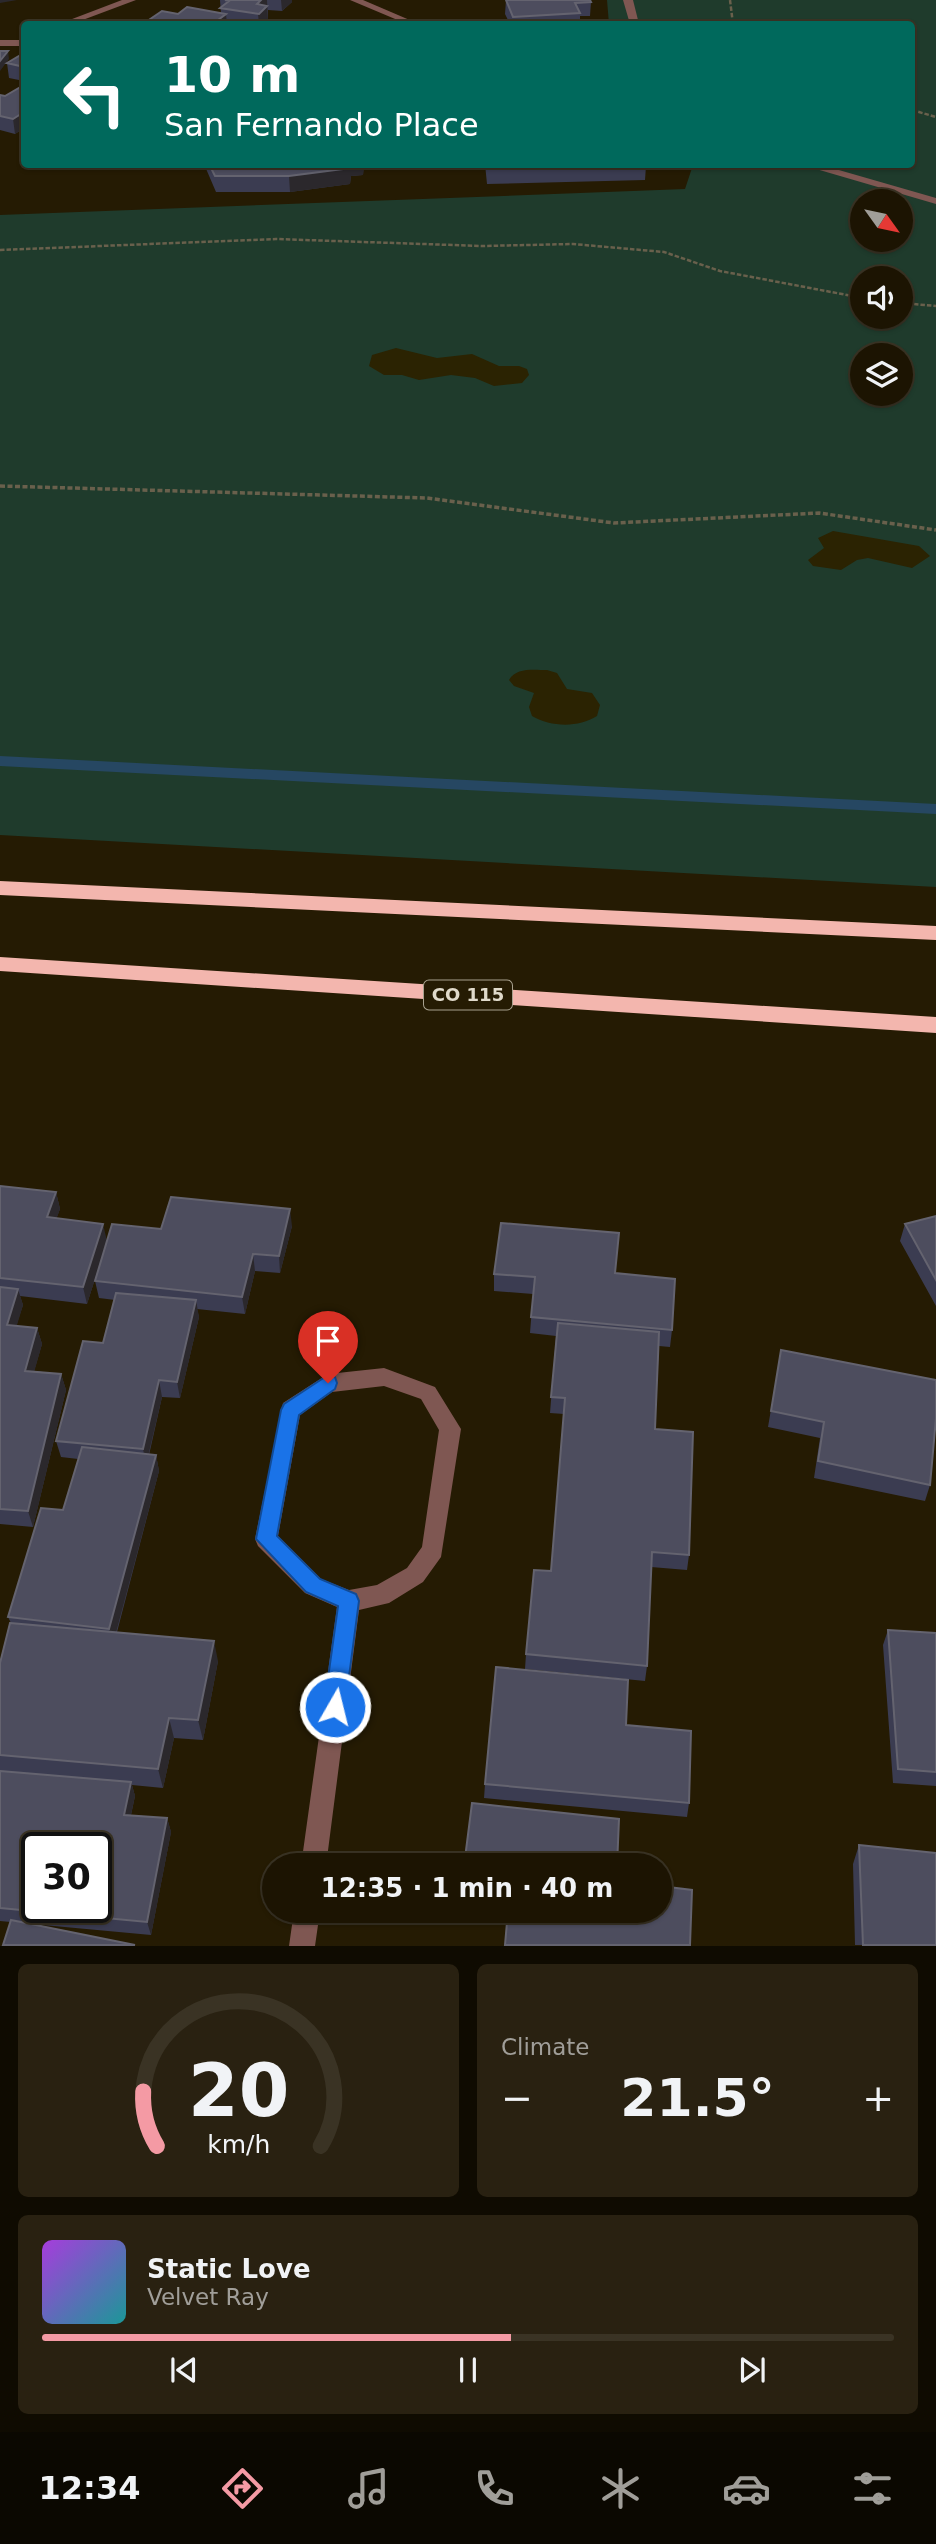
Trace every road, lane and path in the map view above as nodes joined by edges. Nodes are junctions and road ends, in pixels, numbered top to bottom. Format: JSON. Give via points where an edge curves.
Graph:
{"nodes":[{"id":1,"x":131,"y":0,"type":"edge"},
{"id":2,"x":355,"y":0,"type":"edge"},
{"id":3,"x":628,"y":0,"type":"edge"},
{"id":4,"x":730,"y":0,"type":"edge"},
{"id":5,"x":72,"y":21,"type":"edge"},
{"id":6,"x":407,"y":21,"type":"edge"},
{"id":7,"x":634,"y":21,"type":"edge"},
{"id":8,"x":733,"y":21,"type":"edge"},
{"id":9,"x":21,"y":38,"type":"edge"},
{"id":10,"x":4,"y":43,"type":"edge"},
{"id":11,"x":915,"y":111,"type":"edge"},
{"id":12,"x":936,"y":117,"type":"edge"},
{"id":13,"x":818,"y":168,"type":"edge"},
{"id":14,"x":936,"y":201,"type":"edge"},
{"id":15,"x":0,"y":250,"type":"edge"},
{"id":16,"x":850,"y":296,"type":"edge"},
{"id":17,"x":913,"y":304,"type":"edge"},
{"id":18,"x":936,"y":306,"type":"edge"},
{"id":19,"x":0,"y":486,"type":"edge"},
{"id":20,"x":936,"y":530,"type":"edge"},
{"id":21,"x":0,"y":888,"type":"edge"},
{"id":22,"x":936,"y":933,"type":"edge"},
{"id":23,"x":0,"y":964,"type":"edge"},
{"id":24,"x":936,"y":1026,"type":"edge"},
{"id":25,"x":349,"y":1601,"type":"junction"},
{"id":26,"x":315,"y":1853,"type":"edge"},
{"id":27,"x":305,"y":1923,"type":"edge"},
{"id":28,"x":302,"y":1945,"type":"edge"}],
"edges":[{"from":1,"to":5,"type":"street"},
{"from":2,"to":6,"type":"street"},
{"from":3,"to":7,"type":"street"},
{"from":4,"to":8,"type":"path"},
{"from":9,"to":10,"type":"street"},
{"from":11,"to":12,"type":"path"},
{"from":13,"to":14,"type":"street"},
{"from":15,"to":16,"type":"path","via":[[276,239],[482,246],[573,244],[664,252],[720,271]]},
{"from":17,"to":18,"type":"path"},
{"from":19,"to":20,"type":"path","via":[[427,498],[614,523],[819,513]]},
{"from":21,"to":22,"type":"highway"},
{"from":23,"to":24,"type":"highway","number":"CO 115"},
{"from":25,"to":25,"type":"street","via":[[381,1595],[415,1575],[433,1550],[450,1429],[428,1393],[384,1377],[328,1383],[290,1410],[266,1539],[313,1586]]},
{"from":25,"to":26,"type":"street"},
{"from":27,"to":28,"type":"street"}]}
